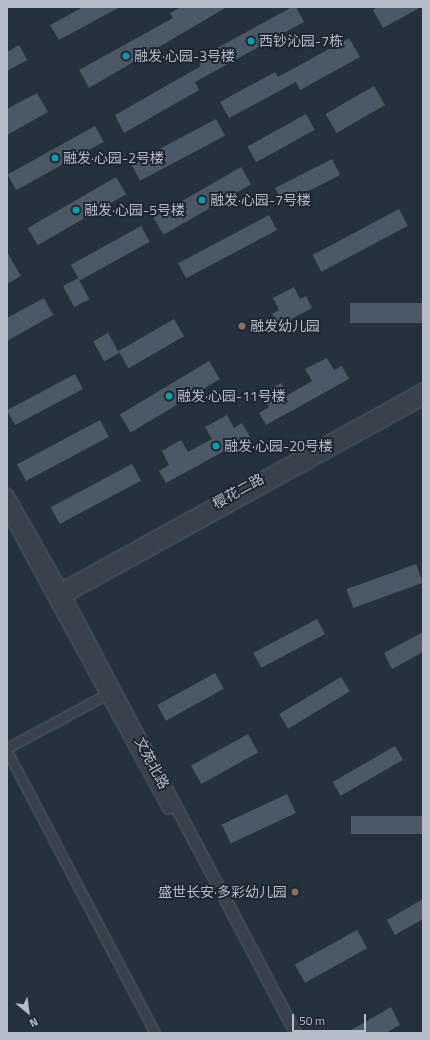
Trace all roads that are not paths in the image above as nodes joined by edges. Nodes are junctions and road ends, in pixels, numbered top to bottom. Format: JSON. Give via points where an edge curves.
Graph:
{"nodes":[{"id":1,"x":423,"y":388,"type":"edge"},
{"id":2,"x":423,"y":399,"type":"edge"},
{"id":3,"x":7,"y":494,"type":"edge"},
{"id":4,"x":7,"y":511,"type":"edge"},
{"id":5,"x":59,"y":595,"type":"junction"},
{"id":6,"x":107,"y":694,"type":"junction"},
{"id":7,"x":7,"y":749,"type":"edge"},
{"id":8,"x":155,"y":1033,"type":"edge"},
{"id":9,"x":286,"y":1033,"type":"edge"},
{"id":10,"x":295,"y":1033,"type":"edge"}],
"edges":[{"from":1,"to":5,"type":"street","name":"樱花二路"},
{"from":2,"to":5,"type":"street","name":"樱花二路"},
{"from":3,"to":5,"type":"street","name":"文苑北路"},
{"from":4,"to":5,"type":"street","name":"文苑北路"},
{"from":5,"to":6,"type":"street","name":"文苑北路"},
{"from":5,"to":10,"type":"street","name":"文苑北路"},
{"from":6,"to":7,"type":"street"},
{"from":6,"to":9,"type":"street","name":"文苑北路"},
{"from":7,"to":8,"type":"street"}]}
